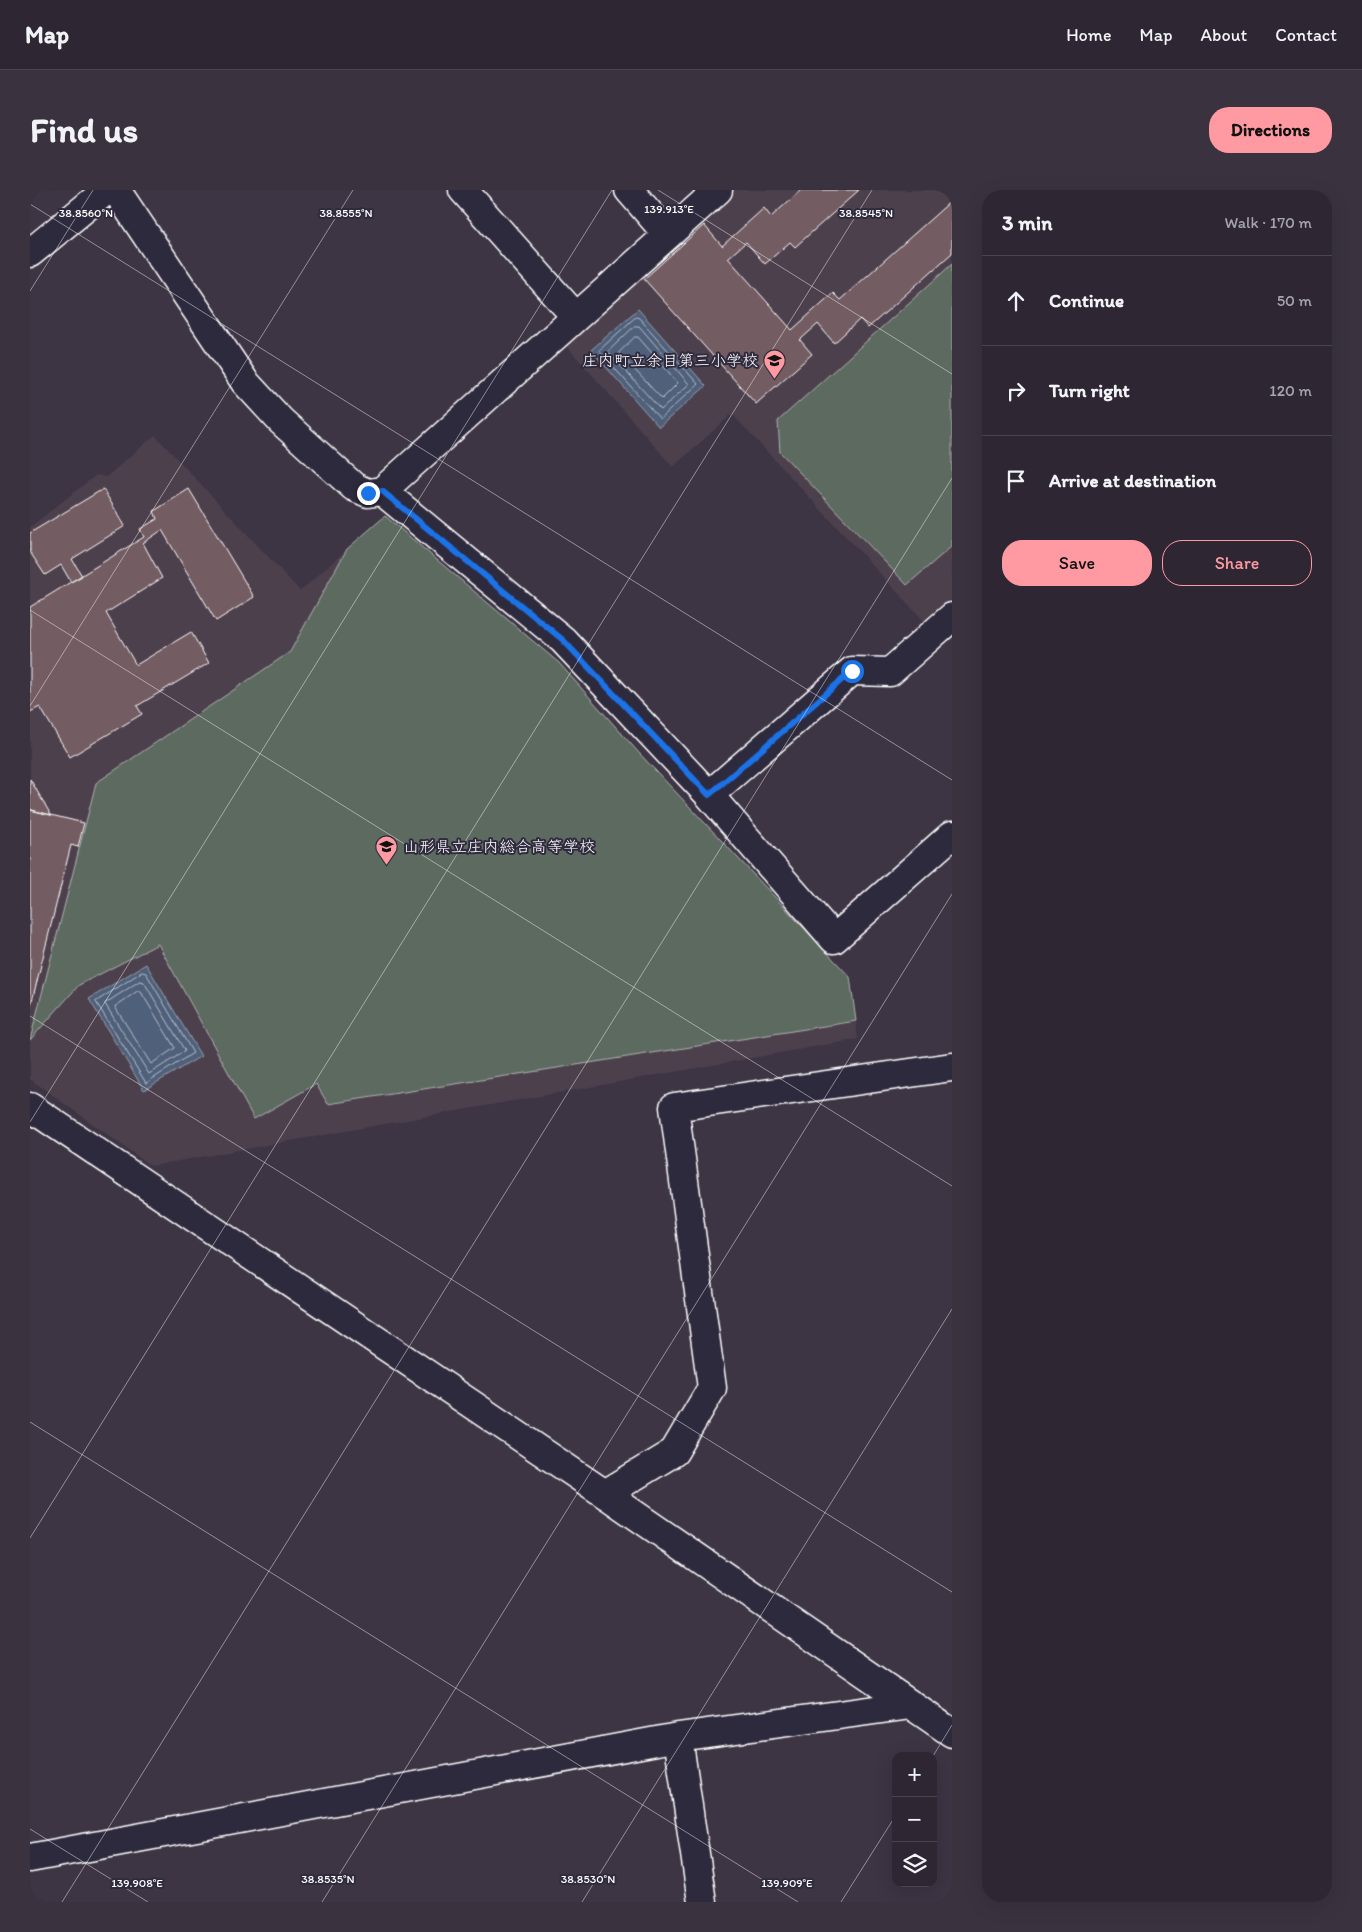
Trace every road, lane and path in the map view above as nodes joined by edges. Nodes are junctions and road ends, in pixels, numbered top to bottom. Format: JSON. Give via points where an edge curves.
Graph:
{"nodes":[{"id":1,"x":107,"y":190,"type":"edge"},
{"id":2,"x":116,"y":190,"type":"edge"},
{"id":3,"x":463,"y":190,"type":"edge"},
{"id":4,"x":629,"y":190,"type":"edge"},
{"id":5,"x":718,"y":190,"type":"edge"},
{"id":6,"x":668,"y":235,"type":"junction"},
{"id":7,"x":30,"y":254,"type":"edge"},
{"id":8,"x":576,"y":316,"type":"junction"},
{"id":9,"x":382,"y":491,"type":"junction"},
{"id":10,"x":952,"y":617,"type":"edge"},
{"id":11,"x":709,"y":795,"type":"junction"},
{"id":12,"x":952,"y":835,"type":"edge"},
{"id":13,"x":952,"y":1067,"type":"edge"},
{"id":14,"x":30,"y":1108,"type":"edge"},
{"id":15,"x":605,"y":1494,"type":"junction"},
{"id":16,"x":911,"y":1705,"type":"junction"},
{"id":17,"x":952,"y":1733,"type":"edge"},
{"id":18,"x":678,"y":1736,"type":"junction"},
{"id":19,"x":30,"y":1858,"type":"edge"},
{"id":20,"x":702,"y":1902,"type":"edge"}],
"edges":[{"from":1,"to":7,"type":"street"},
{"from":2,"to":9,"type":"street","via":[[245,382],[281,421],[354,487],[368,493]]},
{"from":3,"to":8,"type":"street"},
{"from":4,"to":6,"type":"street"},
{"from":5,"to":6,"type":"street"},
{"from":6,"to":8,"type":"street"},
{"from":8,"to":9,"type":"street"},
{"from":9,"to":11,"type":"street","via":[[563,640]]},
{"from":10,"to":11,"type":"street","via":[[890,672],[852,671]]},
{"from":11,"to":12,"type":"street","via":[[834,939]]},
{"from":13,"to":15,"type":"street","via":[[674,1107],[712,1388],[674,1452]]},
{"from":14,"to":15,"type":"street"},
{"from":15,"to":16,"type":"street"},
{"from":16,"to":17,"type":"street"},
{"from":16,"to":18,"type":"street"},
{"from":18,"to":19,"type":"street"},
{"from":18,"to":20,"type":"street"}]}
